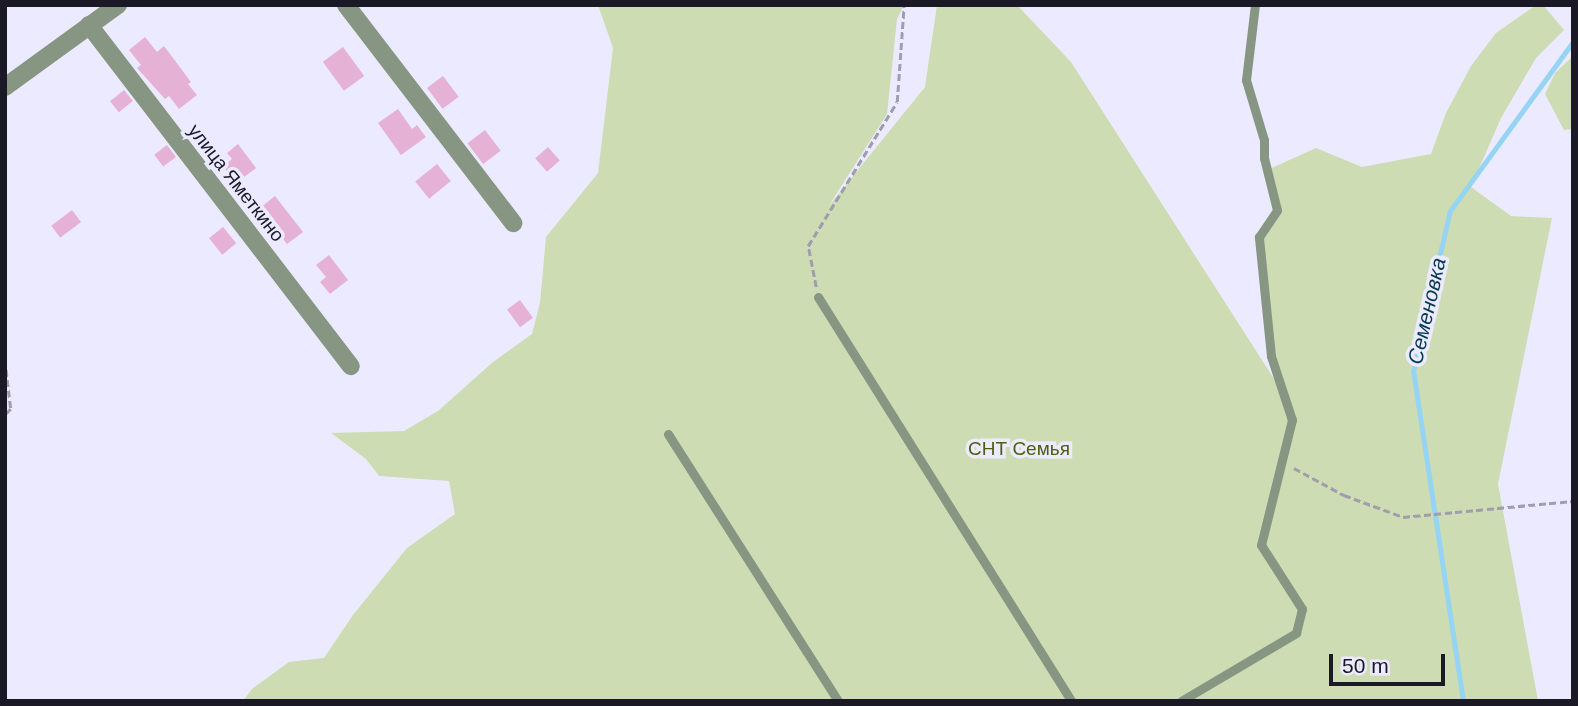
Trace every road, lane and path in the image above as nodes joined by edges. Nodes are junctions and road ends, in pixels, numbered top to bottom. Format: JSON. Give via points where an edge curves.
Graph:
{"nodes":[{"id":1,"x":118,"y":5,"type":"edge"},
{"id":2,"x":346,"y":5,"type":"edge"},
{"id":3,"x":904,"y":5,"type":"edge"},
{"id":4,"x":1255,"y":5,"type":"edge"},
{"id":5,"x":89,"y":25,"type":"junction"},
{"id":6,"x":5,"y":87,"type":"edge"},
{"id":7,"x":513,"y":223,"type":"dead end"},
{"id":8,"x":818,"y":297,"type":"joint"},
{"id":9,"x":5,"y":359,"type":"edge"},
{"id":10,"x":351,"y":366,"type":"dead end"},
{"id":11,"x":5,"y":415,"type":"edge"},
{"id":12,"x":668,"y":434,"type":"dead end"},
{"id":13,"x":1282,"y":462,"type":"junction"},
{"id":14,"x":1573,"y":501,"type":"edge"},
{"id":15,"x":838,"y":701,"type":"edge"},
{"id":16,"x":1071,"y":701,"type":"edge"},
{"id":17,"x":1181,"y":701,"type":"edge"}],
"edges":[{"from":1,"to":5,"type":"street"},
{"from":2,"to":7,"type":"street"},
{"from":3,"to":8,"type":"path","via":[[897,102],[807,246]]},
{"from":4,"to":13,"type":"lane","via":[[1246,80],[1264,140],[1277,210],[1259,237],[1271,356],[1292,420]]},
{"from":5,"to":6,"type":"street"},
{"from":5,"to":10,"type":"street","name":"улица Яметкино"},
{"from":8,"to":16,"type":"lane"},
{"from":9,"to":11,"type":"path","via":[[11,409]]},
{"from":12,"to":15,"type":"lane"},
{"from":13,"to":14,"type":"path","via":[[1344,495],[1403,517]]},
{"from":13,"to":17,"type":"lane","via":[[1261,545],[1302,609],[1296,633]]}]}
